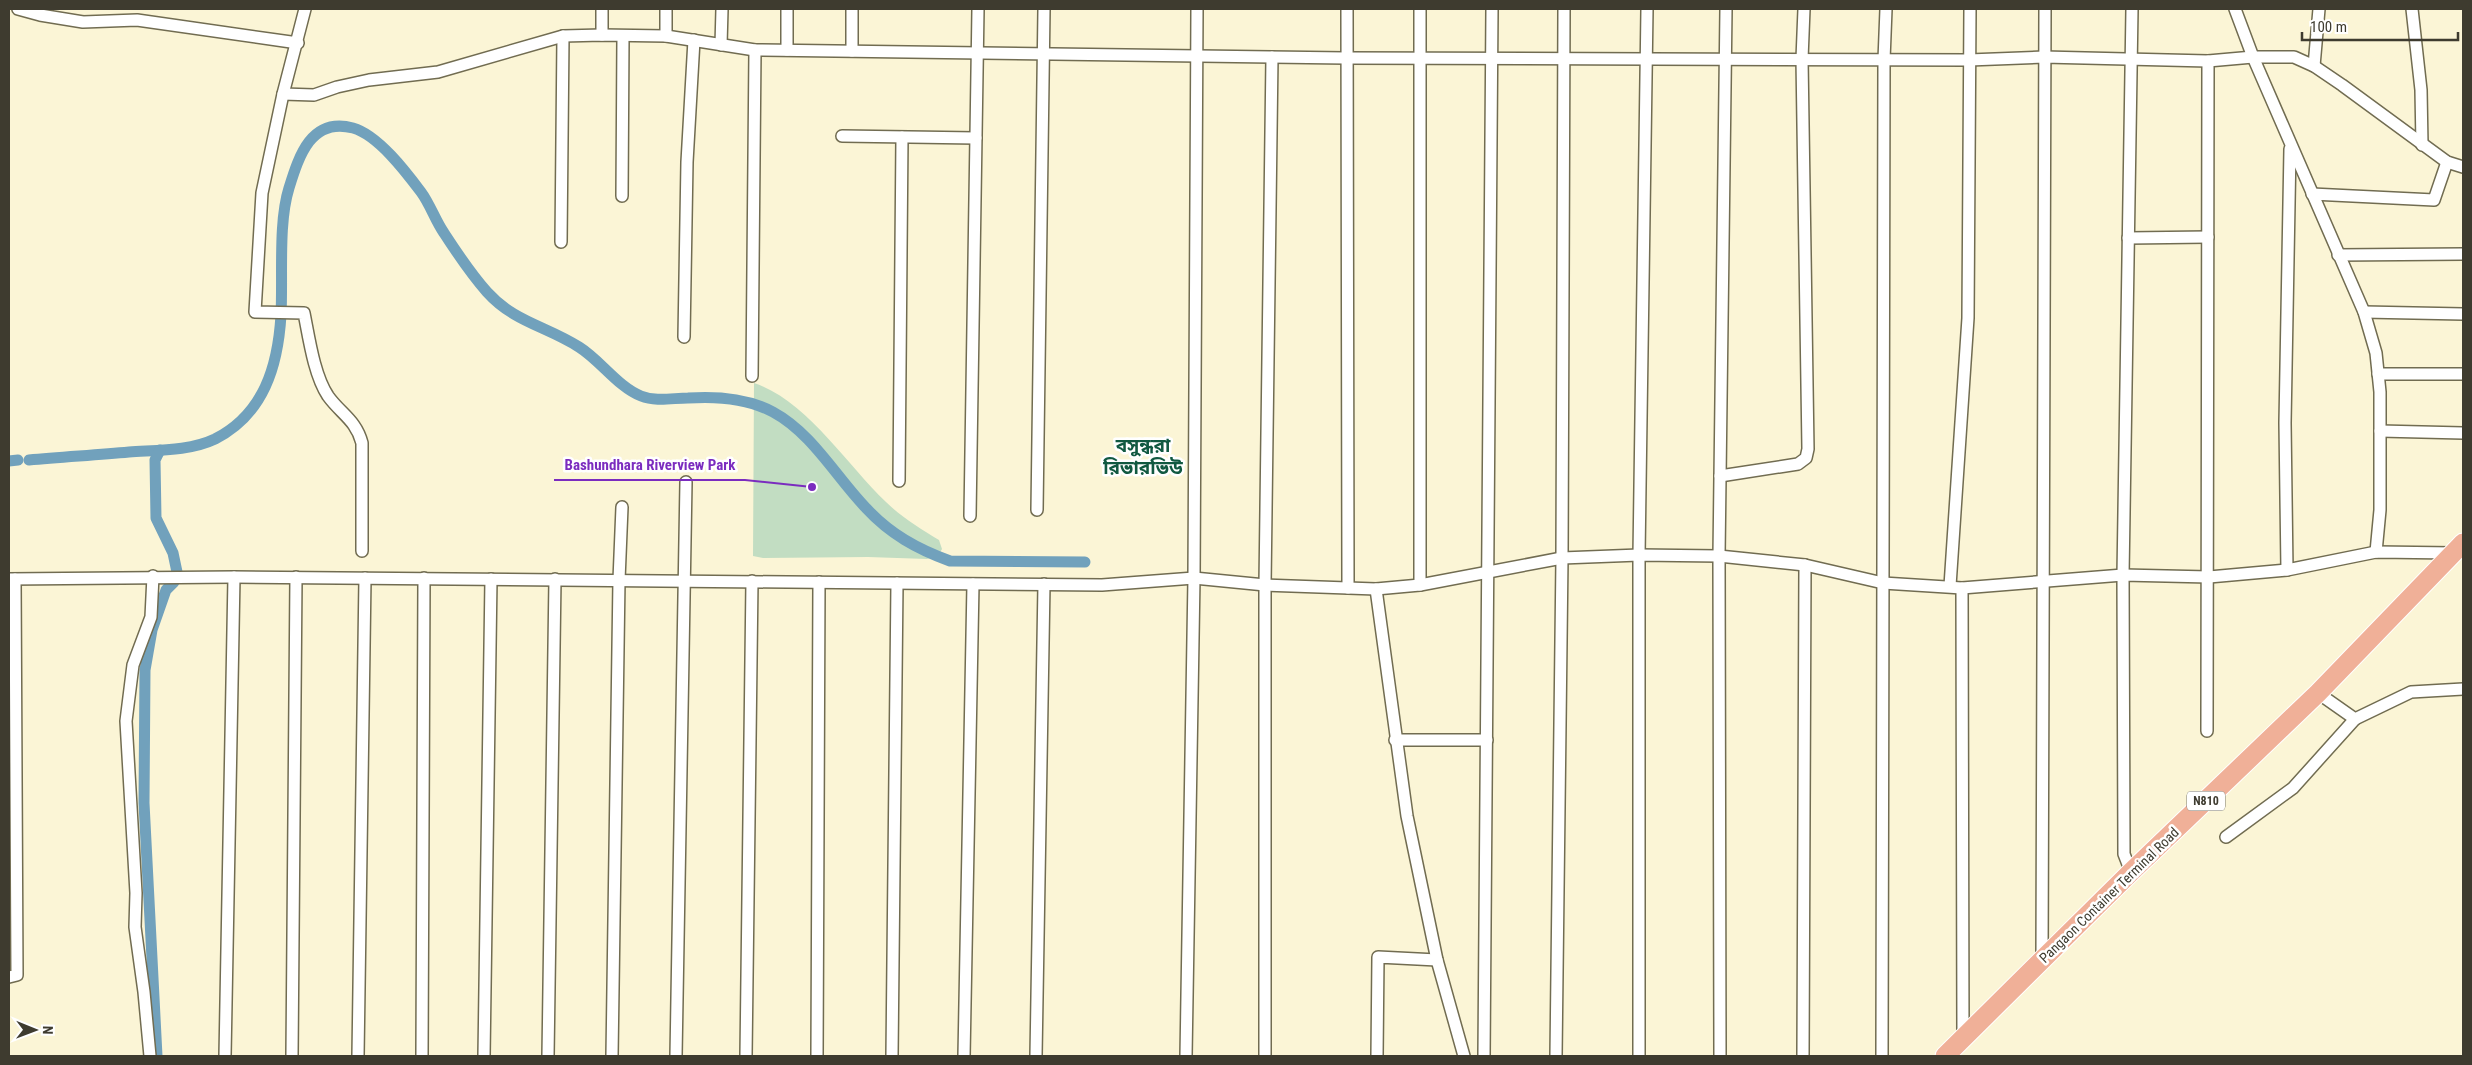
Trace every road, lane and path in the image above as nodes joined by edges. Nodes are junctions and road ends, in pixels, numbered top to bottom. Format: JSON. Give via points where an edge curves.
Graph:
{"nodes":[{"id":1,"x":18,"y":9,"type":"edge"},
{"id":2,"x":305,"y":9,"type":"edge"},
{"id":3,"x":602,"y":9,"type":"edge"},
{"id":4,"x":666,"y":9,"type":"edge"},
{"id":5,"x":722,"y":9,"type":"edge"},
{"id":6,"x":788,"y":9,"type":"edge"},
{"id":7,"x":852,"y":9,"type":"edge"},
{"id":8,"x":978,"y":9,"type":"edge"},
{"id":9,"x":1044,"y":9,"type":"edge"},
{"id":10,"x":1197,"y":9,"type":"edge"},
{"id":11,"x":1347,"y":9,"type":"edge"},
{"id":12,"x":1420,"y":9,"type":"edge"},
{"id":13,"x":1492,"y":9,"type":"edge"},
{"id":14,"x":1564,"y":9,"type":"edge"},
{"id":15,"x":1647,"y":9,"type":"edge"},
{"id":16,"x":1726,"y":9,"type":"edge"},
{"id":17,"x":1804,"y":9,"type":"edge"},
{"id":18,"x":1886,"y":9,"type":"edge"},
{"id":19,"x":1970,"y":9,"type":"edge"},
{"id":20,"x":2046,"y":9,"type":"edge"},
{"id":21,"x":2132,"y":9,"type":"edge"},
{"id":22,"x":2235,"y":9,"type":"edge"},
{"id":23,"x":2319,"y":9,"type":"edge"},
{"id":24,"x":2412,"y":9,"type":"edge"},
{"id":25,"x":602,"y":35,"type":"junction"},
{"id":26,"x":563,"y":36,"type":"junction"},
{"id":27,"x":623,"y":36,"type":"junction"},
{"id":28,"x":666,"y":36,"type":"junction"},
{"id":29,"x":694,"y":40,"type":"junction"},
{"id":30,"x":298,"y":43,"type":"junction"},
{"id":31,"x":721,"y":45,"type":"junction"},
{"id":32,"x":755,"y":50,"type":"junction"},
{"id":33,"x":787,"y":50,"type":"junction"},
{"id":34,"x":852,"y":51,"type":"junction"},
{"id":35,"x":977,"y":53,"type":"junction"},
{"id":36,"x":1043,"y":53,"type":"junction"},
{"id":37,"x":1197,"y":56,"type":"junction"},
{"id":38,"x":1272,"y":57,"type":"junction"},
{"id":39,"x":2253,"y":57,"type":"junction"},
{"id":40,"x":1346,"y":58,"type":"junction"},
{"id":41,"x":1420,"y":58,"type":"junction"},
{"id":42,"x":1563,"y":58,"type":"junction"},
{"id":43,"x":2044,"y":58,"type":"junction"},
{"id":44,"x":2130,"y":58,"type":"junction"},
{"id":45,"x":1491,"y":59,"type":"junction"},
{"id":46,"x":1646,"y":59,"type":"junction"},
{"id":47,"x":1725,"y":59,"type":"junction"},
{"id":48,"x":1802,"y":60,"type":"junction"},
{"id":49,"x":1884,"y":60,"type":"junction"},
{"id":50,"x":1969,"y":60,"type":"junction"},
{"id":51,"x":2208,"y":61,"type":"junction"},
{"id":52,"x":2314,"y":66,"type":"junction"},
{"id":53,"x":283,"y":94,"type":"junction"},
{"id":54,"x":842,"y":136,"type":"dead end"},
{"id":55,"x":902,"y":137,"type":"junction"},
{"id":56,"x":976,"y":138,"type":"junction"},
{"id":57,"x":2290,"y":144,"type":"junction"},
{"id":58,"x":2422,"y":145,"type":"junction"},
{"id":59,"x":2447,"y":162,"type":"junction"},
{"id":60,"x":2463,"y":167,"type":"edge"},
{"id":61,"x":2312,"y":194,"type":"junction"},
{"id":62,"x":622,"y":196,"type":"dead end"},
{"id":63,"x":2208,"y":236,"type":"junction"},
{"id":64,"x":2128,"y":238,"type":"junction"},
{"id":65,"x":560,"y":242,"type":"dead end"},
{"id":66,"x":2463,"y":254,"type":"edge"},
{"id":67,"x":2338,"y":255,"type":"junction"},
{"id":68,"x":2364,"y":312,"type":"junction"},
{"id":69,"x":2463,"y":314,"type":"edge"},
{"id":70,"x":684,"y":337,"type":"dead end"},
{"id":71,"x":2378,"y":374,"type":"junction"},
{"id":72,"x":2463,"y":374,"type":"edge"},
{"id":73,"x":752,"y":376,"type":"dead end"},
{"id":74,"x":2380,"y":430,"type":"junction"},
{"id":75,"x":2463,"y":433,"type":"edge"},
{"id":76,"x":1720,"y":476,"type":"junction"},
{"id":77,"x":899,"y":481,"type":"dead end"},
{"id":78,"x":686,"y":482,"type":"dead end"},
{"id":79,"x":622,"y":507,"type":"dead end"},
{"id":80,"x":1037,"y":510,"type":"dead end"},
{"id":81,"x":970,"y":516,"type":"dead end"},
{"id":82,"x":2460,"y":550,"type":"edge"},
{"id":83,"x":362,"y":551,"type":"dead end"},
{"id":84,"x":2376,"y":552,"type":"junction"},
{"id":85,"x":1639,"y":555,"type":"junction"},
{"id":86,"x":1719,"y":556,"type":"junction"},
{"id":87,"x":1562,"y":558,"type":"junction"},
{"id":88,"x":1805,"y":565,"type":"junction"},
{"id":89,"x":2287,"y":570,"type":"junction"},
{"id":90,"x":1489,"y":573,"type":"junction"},
{"id":91,"x":2122,"y":575,"type":"junction"},
{"id":92,"x":153,"y":576,"type":"junction"},
{"id":93,"x":234,"y":577,"type":"junction"},
{"id":94,"x":296,"y":577,"type":"junction"},
{"id":95,"x":2209,"y":577,"type":"junction"},
{"id":96,"x":365,"y":578,"type":"junction"},
{"id":97,"x":424,"y":578,"type":"junction"},
{"id":98,"x":1194,"y":578,"type":"junction"},
{"id":99,"x":12,"y":579,"type":"edge"},
{"id":100,"x":491,"y":579,"type":"junction"},
{"id":101,"x":555,"y":580,"type":"junction"},
{"id":102,"x":619,"y":580,"type":"junction"},
{"id":103,"x":684,"y":580,"type":"junction"},
{"id":104,"x":752,"y":581,"type":"junction"},
{"id":105,"x":2042,"y":581,"type":"junction"},
{"id":106,"x":819,"y":582,"type":"junction"},
{"id":107,"x":1883,"y":582,"type":"junction"},
{"id":108,"x":897,"y":583,"type":"junction"},
{"id":109,"x":973,"y":584,"type":"junction"},
{"id":110,"x":1044,"y":584,"type":"junction"},
{"id":111,"x":1265,"y":585,"type":"junction"},
{"id":112,"x":1420,"y":585,"type":"junction"},
{"id":113,"x":1950,"y":586,"type":"junction"},
{"id":114,"x":1348,"y":588,"type":"junction"},
{"id":115,"x":1962,"y":588,"type":"junction"},
{"id":116,"x":1376,"y":589,"type":"junction"},
{"id":117,"x":2463,"y":689,"type":"edge"},
{"id":118,"x":2318,"y":693,"type":"junction"},
{"id":119,"x":2355,"y":719,"type":"junction"},
{"id":120,"x":2207,"y":730,"type":"dead end"},
{"id":121,"x":1396,"y":740,"type":"junction"},
{"id":122,"x":1487,"y":740,"type":"junction"},
{"id":123,"x":2226,"y":836,"type":"dead end"},
{"id":124,"x":2131,"y":872,"type":"junction"},
{"id":125,"x":1437,"y":960,"type":"junction"},
{"id":126,"x":2042,"y":960,"type":"junction"},
{"id":127,"x":9,"y":977,"type":"edge"},
{"id":128,"x":1963,"y":1039,"type":"junction"},
{"id":129,"x":150,"y":1056,"type":"edge"},
{"id":130,"x":226,"y":1056,"type":"edge"},
{"id":131,"x":292,"y":1056,"type":"edge"},
{"id":132,"x":358,"y":1056,"type":"edge"},
{"id":133,"x":422,"y":1056,"type":"edge"},
{"id":134,"x":484,"y":1056,"type":"edge"},
{"id":135,"x":548,"y":1056,"type":"edge"},
{"id":136,"x":612,"y":1056,"type":"edge"},
{"id":137,"x":676,"y":1056,"type":"edge"},
{"id":138,"x":746,"y":1056,"type":"edge"},
{"id":139,"x":817,"y":1056,"type":"edge"},
{"id":140,"x":892,"y":1056,"type":"edge"},
{"id":141,"x":964,"y":1056,"type":"edge"},
{"id":142,"x":1036,"y":1056,"type":"edge"},
{"id":143,"x":1186,"y":1056,"type":"edge"},
{"id":144,"x":1265,"y":1056,"type":"edge"},
{"id":145,"x":1377,"y":1056,"type":"edge"},
{"id":146,"x":1464,"y":1056,"type":"edge"},
{"id":147,"x":1484,"y":1056,"type":"edge"},
{"id":148,"x":1556,"y":1056,"type":"edge"},
{"id":149,"x":1639,"y":1056,"type":"edge"},
{"id":150,"x":1720,"y":1056,"type":"edge"},
{"id":151,"x":1803,"y":1056,"type":"edge"},
{"id":152,"x":1882,"y":1056,"type":"edge"},
{"id":153,"x":1946,"y":1056,"type":"edge"}],
"edges":[{"from":1,"to":30,"type":"street","via":[[40,16],[83,22],[137,20]]},
{"from":2,"to":30,"type":"street"},
{"from":3,"to":25,"type":"street"},
{"from":4,"to":28,"type":"street"},
{"from":5,"to":31,"type":"street"},
{"from":6,"to":33,"type":"street"},
{"from":7,"to":34,"type":"street"},
{"from":8,"to":35,"type":"street"},
{"from":9,"to":36,"type":"street"},
{"from":10,"to":37,"type":"street"},
{"from":11,"to":40,"type":"street"},
{"from":12,"to":41,"type":"street"},
{"from":13,"to":45,"type":"street"},
{"from":14,"to":42,"type":"street"},
{"from":15,"to":46,"type":"street"},
{"from":16,"to":47,"type":"street"},
{"from":17,"to":48,"type":"street"},
{"from":18,"to":49,"type":"street"},
{"from":19,"to":50,"type":"street"},
{"from":20,"to":43,"type":"street"},
{"from":21,"to":44,"type":"street"},
{"from":22,"to":39,"type":"street"},
{"from":23,"to":52,"type":"street"},
{"from":24,"to":58,"type":"street"},
{"from":25,"to":26,"type":"street"},
{"from":25,"to":27,"type":"street"},
{"from":26,"to":53,"type":"street","via":[[438,72],[369,80],[314,95]]},
{"from":26,"to":65,"type":"street"},
{"from":27,"to":28,"type":"street"},
{"from":27,"to":62,"type":"street"},
{"from":28,"to":29,"type":"street"},
{"from":29,"to":31,"type":"street"},
{"from":29,"to":70,"type":"street","via":[[687,162]]},
{"from":30,"to":53,"type":"street"},
{"from":31,"to":32,"type":"street"},
{"from":32,"to":33,"type":"street"},
{"from":32,"to":73,"type":"street"},
{"from":33,"to":34,"type":"street"},
{"from":34,"to":35,"type":"street"},
{"from":35,"to":36,"type":"street"},
{"from":35,"to":56,"type":"street"},
{"from":36,"to":37,"type":"street"},
{"from":36,"to":80,"type":"street"},
{"from":37,"to":38,"type":"street"},
{"from":37,"to":98,"type":"street"},
{"from":38,"to":40,"type":"street"},
{"from":38,"to":111,"type":"street"},
{"from":39,"to":51,"type":"street"},
{"from":39,"to":52,"type":"street","via":[[2294,57]]},
{"from":39,"to":57,"type":"street"},
{"from":40,"to":41,"type":"street"},
{"from":40,"to":114,"type":"street"},
{"from":41,"to":45,"type":"street"},
{"from":41,"to":112,"type":"street"},
{"from":42,"to":45,"type":"street"},
{"from":42,"to":46,"type":"street"},
{"from":42,"to":87,"type":"street"},
{"from":43,"to":44,"type":"street"},
{"from":43,"to":50,"type":"street"},
{"from":43,"to":105,"type":"street"},
{"from":44,"to":51,"type":"street"},
{"from":44,"to":64,"type":"street"},
{"from":45,"to":90,"type":"street"},
{"from":46,"to":47,"type":"street"},
{"from":46,"to":85,"type":"street"},
{"from":47,"to":48,"type":"street"},
{"from":47,"to":76,"type":"street"},
{"from":48,"to":49,"type":"street"},
{"from":48,"to":76,"type":"street","via":[[1806,458],[1798,464]]},
{"from":49,"to":50,"type":"street"},
{"from":49,"to":107,"type":"street"},
{"from":50,"to":113,"type":"street","via":[[1968,318]]},
{"from":51,"to":63,"type":"street"},
{"from":52,"to":58,"type":"street"},
{"from":53,"to":83,"type":"street","via":[[262,193],[255,312],[304,313],[314,361],[328,395],[358,429],[362,443]]},
{"from":54,"to":55,"type":"street"},
{"from":55,"to":56,"type":"street"},
{"from":55,"to":77,"type":"street"},
{"from":56,"to":81,"type":"street"},
{"from":57,"to":61,"type":"street"},
{"from":57,"to":89,"type":"street"},
{"from":58,"to":59,"type":"street"},
{"from":59,"to":60,"type":"street"},
{"from":59,"to":61,"type":"street","via":[[2434,200]]},
{"from":61,"to":67,"type":"street"},
{"from":63,"to":64,"type":"street"},
{"from":63,"to":95,"type":"street"},
{"from":64,"to":91,"type":"street"},
{"from":66,"to":67,"type":"street"},
{"from":67,"to":68,"type":"street"},
{"from":68,"to":69,"type":"street"},
{"from":68,"to":71,"type":"street","via":[[2376,353]]},
{"from":71,"to":72,"type":"street"},
{"from":71,"to":74,"type":"street"},
{"from":74,"to":75,"type":"street"},
{"from":74,"to":84,"type":"street","via":[[2380,510]]},
{"from":76,"to":86,"type":"street"},
{"from":78,"to":103,"type":"street"},
{"from":79,"to":102,"type":"street"},
{"from":82,"to":84,"type":"street"},
{"from":82,"to":118,"type":"highway","name":"Pangaon Container Terminal Road","number":"N810"},
{"from":84,"to":89,"type":"street"},
{"from":85,"to":86,"type":"street"},
{"from":85,"to":87,"type":"street"},
{"from":85,"to":149,"type":"street"},
{"from":86,"to":88,"type":"street"},
{"from":86,"to":150,"type":"street"},
{"from":87,"to":90,"type":"street"},
{"from":87,"to":148,"type":"street"},
{"from":88,"to":107,"type":"street"},
{"from":88,"to":151,"type":"street"},
{"from":89,"to":95,"type":"street"},
{"from":90,"to":112,"type":"street"},
{"from":90,"to":122,"type":"street"},
{"from":91,"to":95,"type":"street"},
{"from":91,"to":105,"type":"street"},
{"from":91,"to":124,"type":"street","via":[[2124,854]]},
{"from":92,"to":93,"type":"street"},
{"from":92,"to":99,"type":"street"},
{"from":92,"to":129,"type":"street","via":[[151,617],[133,665],[126,721],[135,927]]},
{"from":93,"to":94,"type":"street"},
{"from":93,"to":130,"type":"street"},
{"from":94,"to":96,"type":"street"},
{"from":94,"to":131,"type":"street"},
{"from":95,"to":120,"type":"street"},
{"from":96,"to":97,"type":"street"},
{"from":96,"to":132,"type":"street"},
{"from":97,"to":100,"type":"street"},
{"from":97,"to":133,"type":"street"},
{"from":98,"to":110,"type":"street"},
{"from":98,"to":111,"type":"street"},
{"from":98,"to":143,"type":"street"},
{"from":99,"to":127,"type":"street","via":[[16,975]]},
{"from":100,"to":101,"type":"street"},
{"from":100,"to":134,"type":"street"},
{"from":101,"to":102,"type":"street"},
{"from":101,"to":135,"type":"street"},
{"from":102,"to":103,"type":"street"},
{"from":102,"to":136,"type":"street"},
{"from":103,"to":104,"type":"street"},
{"from":103,"to":137,"type":"street"},
{"from":104,"to":106,"type":"street"},
{"from":104,"to":138,"type":"street"},
{"from":105,"to":115,"type":"street"},
{"from":105,"to":126,"type":"street"},
{"from":106,"to":108,"type":"street"},
{"from":106,"to":139,"type":"street"},
{"from":107,"to":113,"type":"street"},
{"from":107,"to":152,"type":"street"},
{"from":108,"to":109,"type":"street"},
{"from":108,"to":140,"type":"street"},
{"from":109,"to":110,"type":"street"},
{"from":109,"to":141,"type":"street"},
{"from":110,"to":142,"type":"street"},
{"from":111,"to":114,"type":"street"},
{"from":111,"to":144,"type":"street"},
{"from":112,"to":116,"type":"street"},
{"from":113,"to":115,"type":"street"},
{"from":114,"to":116,"type":"street"},
{"from":115,"to":128,"type":"street"},
{"from":116,"to":121,"type":"street"},
{"from":117,"to":119,"type":"street","via":[[2411,692]]},
{"from":118,"to":119,"type":"street"},
{"from":118,"to":124,"type":"highway","name":"Pangaon Container Terminal Road","number":"N810"},
{"from":119,"to":123,"type":"street","via":[[2294,788]]},
{"from":121,"to":122,"type":"street"},
{"from":121,"to":125,"type":"street"},
{"from":122,"to":147,"type":"street"},
{"from":124,"to":126,"type":"highway","name":"Pangaon Container Terminal Road","number":"N810"},
{"from":125,"to":145,"type":"street","via":[[1378,957]]},
{"from":125,"to":146,"type":"street"},
{"from":126,"to":128,"type":"highway","name":"Pangaon Container Terminal Road","number":"N810"},
{"from":128,"to":153,"type":"highway","name":"Pangaon Container Terminal Road","number":"N810"}]}
